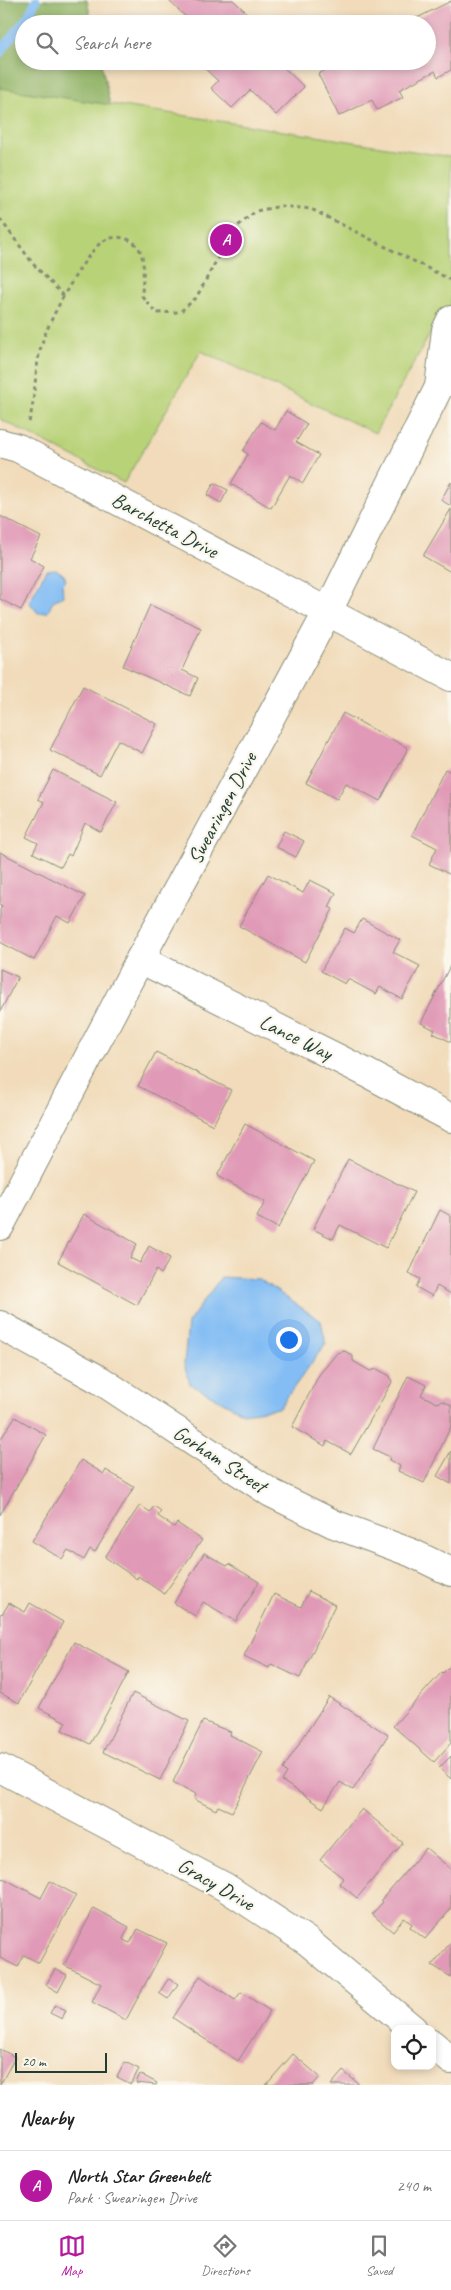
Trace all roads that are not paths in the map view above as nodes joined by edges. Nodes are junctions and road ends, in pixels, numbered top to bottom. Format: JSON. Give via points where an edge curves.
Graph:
{"nodes":[{"id":1,"x":451,"y":320,"type":"edge"},
{"id":2,"x":445,"y":380,"type":"edge"},
{"id":3,"x":9,"y":445,"type":"edge"},
{"id":4,"x":328,"y":611,"type":"junction"},
{"id":5,"x":451,"y":677,"type":"edge"},
{"id":6,"x":140,"y":960,"type":"junction"},
{"id":7,"x":451,"y":1118,"type":"edge"},
{"id":8,"x":0,"y":1226,"type":"edge"},
{"id":9,"x":0,"y":1325,"type":"edge"},
{"id":10,"x":451,"y":1572,"type":"edge"},
{"id":11,"x":0,"y":1768,"type":"edge"},
{"id":12,"x":409,"y":2025,"type":"edge"},
{"id":13,"x":436,"y":2047,"type":"edge"},
{"id":14,"x":451,"y":2060,"type":"edge"}],
"edges":[{"from":1,"to":2,"type":"street","name":"Swearingen Drive","via":[[446,330]]},
{"from":2,"to":4,"type":"street","name":"Swearingen Drive"},
{"from":3,"to":4,"type":"street","name":"Barchetta Drive"},
{"from":4,"to":5,"type":"street","name":"Barchetta Drive"},
{"from":4,"to":6,"type":"street","name":"Swearingen Drive"},
{"from":6,"to":7,"type":"street","name":"Lance Way","via":[[367,1072]]},
{"from":6,"to":8,"type":"street","name":"Swearingen Drive"},
{"from":9,"to":10,"type":"street","name":"Gorham Street","via":[[100,1380],[271,1493],[334,1524],[412,1552]]},
{"from":11,"to":12,"type":"street","name":"Gracy Drive","via":[[225,1887],[307,1941]]},
{"from":13,"to":14,"type":"street"}]}
